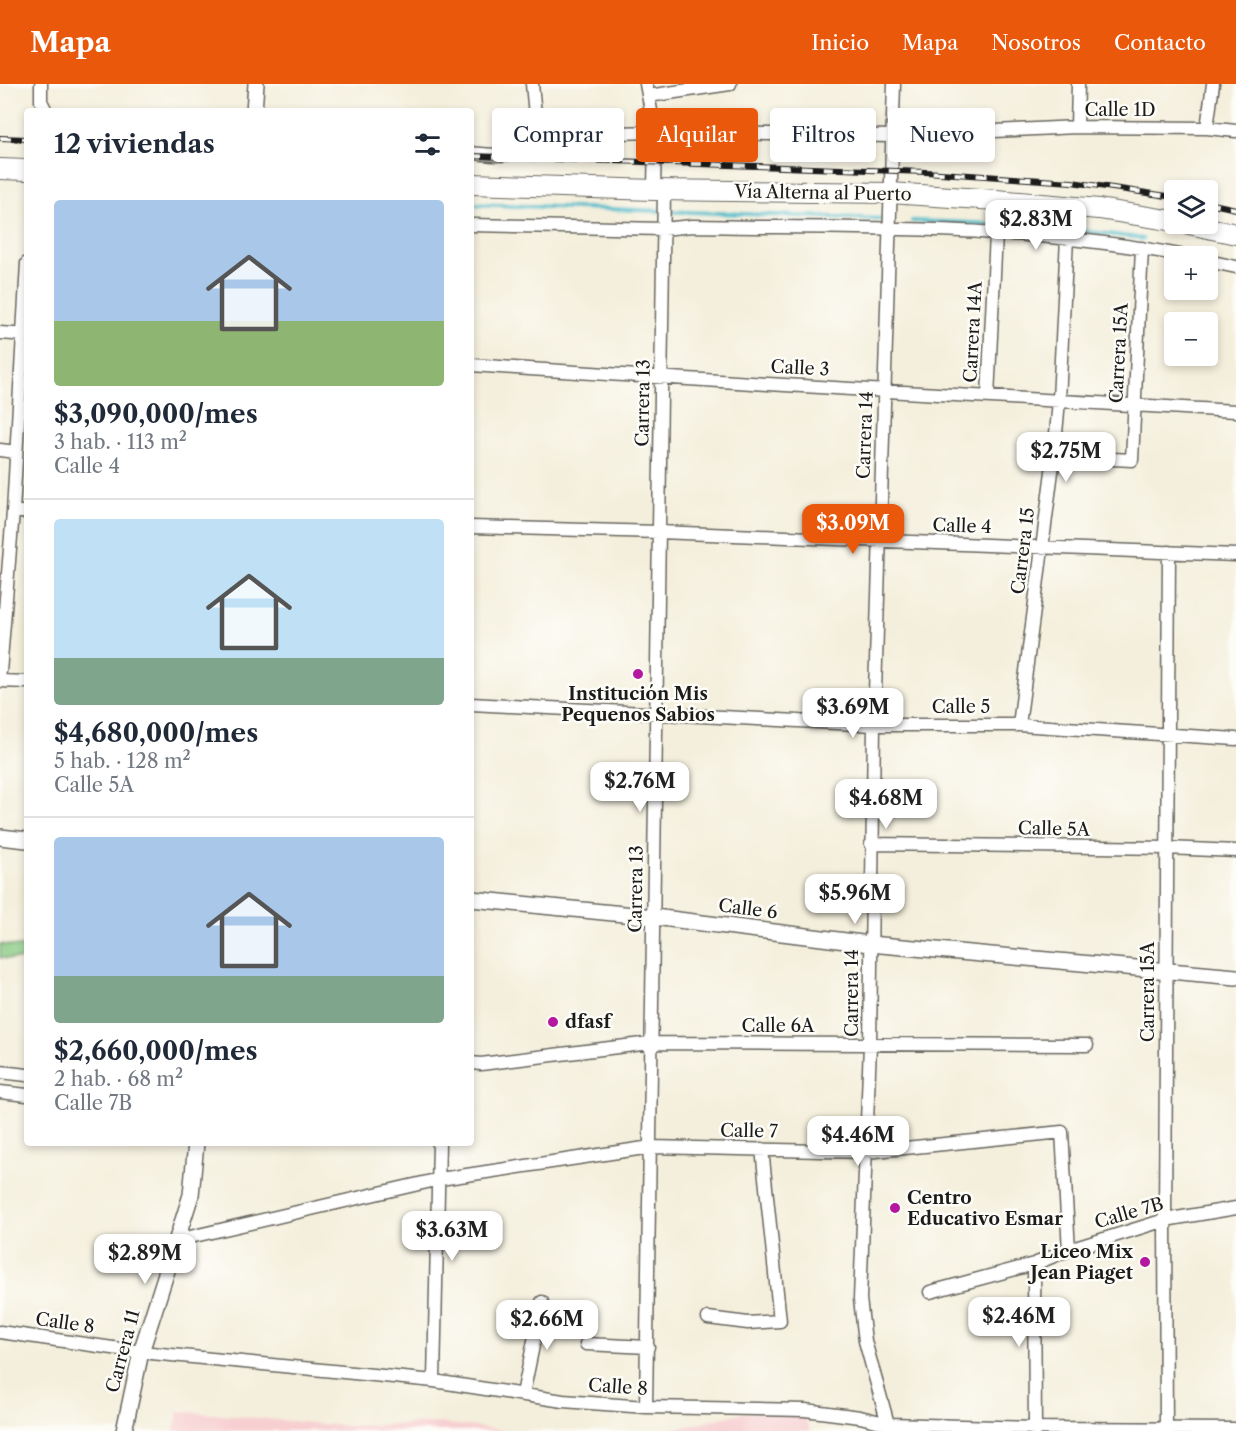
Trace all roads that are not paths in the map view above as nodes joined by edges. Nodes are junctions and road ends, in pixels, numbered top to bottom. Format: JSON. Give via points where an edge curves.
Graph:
{"nodes":[{"id":1,"x":41,"y":84,"type":"edge"},
{"id":2,"x":256,"y":84,"type":"edge"},
{"id":3,"x":532,"y":84,"type":"edge"},
{"id":4,"x":730,"y":84,"type":"edge"},
{"id":5,"x":894,"y":84,"type":"edge"},
{"id":6,"x":1078,"y":84,"type":"edge"},
{"id":7,"x":1213,"y":84,"type":"edge"},
{"id":8,"x":647,"y":90,"type":"edge"},
{"id":9,"x":43,"y":106,"type":"edge"},
{"id":10,"x":254,"y":108,"type":"edge"},
{"id":11,"x":534,"y":108,"type":"edge"},
{"id":12,"x":650,"y":108,"type":"edge"},
{"id":13,"x":893,"y":108,"type":"edge"},
{"id":14,"x":1077,"y":127,"type":"junction"},
{"id":15,"x":1207,"y":128,"type":"junction"},
{"id":16,"x":1236,"y":130,"type":"edge"},
{"id":17,"x":995,"y":131,"type":"edge"},
{"id":18,"x":758,"y":134,"type":"edge"},
{"id":19,"x":888,"y":136,"type":"edge"},
{"id":20,"x":474,"y":153,"type":"edge"},
{"id":21,"x":492,"y":154,"type":"edge"},
{"id":22,"x":657,"y":162,"type":"edge"},
{"id":23,"x":891,"y":162,"type":"edge"},
{"id":24,"x":0,"y":169,"type":"edge"},
{"id":25,"x":24,"y":170,"type":"edge"},
{"id":26,"x":474,"y":184,"type":"edge"},
{"id":27,"x":660,"y":196,"type":"junction"},
{"id":28,"x":889,"y":215,"type":"junction"},
{"id":29,"x":1164,"y":219,"type":"edge"},
{"id":30,"x":474,"y":225,"type":"edge"},
{"id":31,"x":663,"y":225,"type":"junction"},
{"id":32,"x":1218,"y":230,"type":"edge"},
{"id":33,"x":996,"y":234,"type":"junction"},
{"id":34,"x":1236,"y":234,"type":"edge"},
{"id":35,"x":1067,"y":238,"type":"junction"},
{"id":36,"x":1142,"y":248,"type":"junction"},
{"id":37,"x":1164,"y":252,"type":"edge"},
{"id":38,"x":1218,"y":263,"type":"edge"},
{"id":39,"x":1236,"y":267,"type":"edge"},
{"id":40,"x":0,"y":333,"type":"edge"},
{"id":41,"x":24,"y":335,"type":"edge"},
{"id":42,"x":24,"y":348,"type":"edge"},
{"id":43,"x":474,"y":365,"type":"edge"},
{"id":44,"x":661,"y":379,"type":"junction"},
{"id":45,"x":885,"y":390,"type":"junction"},
{"id":46,"x":988,"y":397,"type":"junction"},
{"id":47,"x":1059,"y":400,"type":"junction"},
{"id":48,"x":1135,"y":405,"type":"junction"},
{"id":49,"x":1236,"y":411,"type":"edge"},
{"id":50,"x":0,"y":450,"type":"edge"},
{"id":51,"x":16,"y":452,"type":"junction"},
{"id":52,"x":1054,"y":456,"type":"junction"},
{"id":53,"x":13,"y":512,"type":"junction"},
{"id":54,"x":24,"y":512,"type":"edge"},
{"id":55,"x":474,"y":527,"type":"edge"},
{"id":56,"x":659,"y":532,"type":"junction"},
{"id":57,"x":879,"y":541,"type":"junction"},
{"id":58,"x":1042,"y":547,"type":"junction"},
{"id":59,"x":1169,"y":552,"type":"junction"},
{"id":60,"x":1236,"y":555,"type":"edge"},
{"id":61,"x":0,"y":672,"type":"edge"},
{"id":62,"x":0,"y":681,"type":"edge"},
{"id":63,"x":24,"y":682,"type":"edge"},
{"id":64,"x":474,"y":705,"type":"edge"},
{"id":65,"x":657,"y":714,"type":"junction"},
{"id":66,"x":874,"y":725,"type":"junction"},
{"id":67,"x":1020,"y":725,"type":"junction"},
{"id":68,"x":1168,"y":735,"type":"junction"},
{"id":69,"x":1236,"y":739,"type":"edge"},
{"id":70,"x":0,"y":837,"type":"edge"},
{"id":71,"x":24,"y":840,"type":"edge"},
{"id":72,"x":871,"y":844,"type":"junction"},
{"id":73,"x":1167,"y":848,"type":"junction"},
{"id":74,"x":1236,"y":851,"type":"edge"},
{"id":75,"x":474,"y":899,"type":"edge"},
{"id":76,"x":654,"y":917,"type":"junction"},
{"id":77,"x":870,"y":944,"type":"junction"},
{"id":78,"x":1167,"y":970,"type":"junction"},
{"id":79,"x":1236,"y":977,"type":"edge"},
{"id":80,"x":650,"y":1043,"type":"junction"},
{"id":81,"x":870,"y":1045,"type":"junction"},
{"id":82,"x":1087,"y":1045,"type":"dead end"},
{"id":83,"x":474,"y":1063,"type":"edge"},
{"id":84,"x":0,"y":1072,"type":"edge"},
{"id":85,"x":24,"y":1075,"type":"edge"},
{"id":86,"x":0,"y":1092,"type":"edge"},
{"id":87,"x":24,"y":1095,"type":"edge"},
{"id":88,"x":196,"y":1146,"type":"edge"},
{"id":89,"x":439,"y":1146,"type":"edge"},
{"id":90,"x":651,"y":1146,"type":"junction"},
{"id":91,"x":762,"y":1149,"type":"junction"},
{"id":92,"x":866,"y":1152,"type":"junction"},
{"id":93,"x":440,"y":1179,"type":"junction"},
{"id":94,"x":1236,"y":1208,"type":"edge"},
{"id":95,"x":1165,"y":1220,"type":"junction"},
{"id":96,"x":177,"y":1240,"type":"junction"},
{"id":97,"x":1069,"y":1250,"type":"junction"},
{"id":98,"x":1034,"y":1264,"type":"junction"},
{"id":99,"x":930,"y":1292,"type":"dead end"},
{"id":100,"x":542,"y":1302,"type":"dead end"},
{"id":101,"x":708,"y":1318,"type":"dead end"},
{"id":102,"x":0,"y":1332,"type":"edge"},
{"id":103,"x":586,"y":1344,"type":"dead end"},
{"id":104,"x":648,"y":1347,"type":"junction"},
{"id":105,"x":141,"y":1352,"type":"junction"},
{"id":106,"x":434,"y":1381,"type":"junction"},
{"id":107,"x":523,"y":1394,"type":"junction"},
{"id":108,"x":646,"y":1407,"type":"junction"},
{"id":109,"x":890,"y":1428,"type":"edge"},
{"id":110,"x":1236,"y":1429,"type":"edge"},
{"id":111,"x":1035,"y":1430,"type":"edge"},
{"id":112,"x":1166,"y":1430,"type":"edge"},
{"id":113,"x":124,"y":1431,"type":"edge"}],
"edges":[{"from":1,"to":9,"type":"street"},
{"from":2,"to":10,"type":"street"},
{"from":3,"to":11,"type":"street"},
{"from":4,"to":8,"type":"street"},
{"from":5,"to":13,"type":"street","name":"Carrera 14"},
{"from":6,"to":14,"type":"street"},
{"from":7,"to":15,"type":"street"},
{"from":8,"to":12,"type":"street","name":"Carrera 13"},
{"from":14,"to":15,"type":"street","name":"Calle 1D"},
{"from":14,"to":17,"type":"street","name":"Calle 1D"},
{"from":15,"to":16,"type":"street","name":"Calle 1D"},
{"from":18,"to":19,"type":"street","name":"Calle 1D"},
{"from":20,"to":21,"type":"street"},
{"from":22,"to":27,"type":"street","name":"Carrera 13"},
{"from":23,"to":28,"type":"street","name":"Carrera 14"},
{"from":24,"to":25,"type":"main road"},
{"from":26,"to":27,"type":"main road","name":"Vía Alterna al Puerto"},
{"from":27,"to":28,"type":"main road","name":"Vía Alterna al Puerto"},
{"from":27,"to":31,"type":"street","name":"Carrera 13"},
{"from":28,"to":29,"type":"main road","name":"Vía Alterna al Puerto","via":[[996,200]]},
{"from":28,"to":31,"type":"street"},
{"from":28,"to":33,"type":"street"},
{"from":28,"to":45,"type":"street","name":"Carrera 14"},
{"from":30,"to":31,"type":"street"},
{"from":31,"to":44,"type":"street","name":"Carrera 13"},
{"from":32,"to":34,"type":"main road"},
{"from":33,"to":35,"type":"street"},
{"from":33,"to":46,"type":"street","name":"Carrera 14A"},
{"from":35,"to":36,"type":"street"},
{"from":35,"to":47,"type":"street","name":"Carrera 15"},
{"from":36,"to":37,"type":"street"},
{"from":36,"to":48,"type":"street","name":"Carrera 15A"},
{"from":38,"to":39,"type":"street"},
{"from":40,"to":41,"type":"street"},
{"from":42,"to":51,"type":"street"},
{"from":43,"to":44,"type":"street","name":"Calle 3"},
{"from":44,"to":45,"type":"street","name":"Calle 3"},
{"from":44,"to":56,"type":"street","name":"Carrera 13"},
{"from":45,"to":46,"type":"street","name":"Calle 3"},
{"from":45,"to":57,"type":"street","name":"Carrera 14"},
{"from":46,"to":47,"type":"street","name":"Calle 3"},
{"from":47,"to":48,"type":"street","name":"Calle 3"},
{"from":47,"to":52,"type":"street","name":"Carrera 15"},
{"from":48,"to":49,"type":"street","name":"Calle 3"},
{"from":48,"to":52,"type":"street","name":"Carrera 15A","via":[[1132,460]]},
{"from":50,"to":51,"type":"street"},
{"from":51,"to":53,"type":"street"},
{"from":52,"to":58,"type":"street","name":"Carrera 15"},
{"from":53,"to":54,"type":"street"},
{"from":53,"to":61,"type":"street"},
{"from":55,"to":56,"type":"street","name":"Calle 4"},
{"from":56,"to":57,"type":"street","name":"Calle 4"},
{"from":56,"to":65,"type":"street","name":"Carrera 13"},
{"from":57,"to":58,"type":"street","name":"Calle 4"},
{"from":57,"to":66,"type":"street","name":"Carrera 14"},
{"from":58,"to":59,"type":"street","name":"Calle 4"},
{"from":58,"to":67,"type":"street","name":"Carrera 15"},
{"from":59,"to":60,"type":"street","name":"Calle 4"},
{"from":59,"to":68,"type":"street","name":"Carrera 15A"},
{"from":62,"to":63,"type":"street"},
{"from":64,"to":65,"type":"street","name":"Calle 5"},
{"from":65,"to":66,"type":"street","name":"Calle 5"},
{"from":65,"to":76,"type":"street","name":"Carrera 13"},
{"from":66,"to":67,"type":"street","name":"Calle 5"},
{"from":66,"to":72,"type":"street","name":"Carrera 14"},
{"from":67,"to":68,"type":"street","name":"Calle 5"},
{"from":68,"to":69,"type":"street","name":"Calle 5"},
{"from":68,"to":73,"type":"street","name":"Carrera 15A"},
{"from":70,"to":71,"type":"street"},
{"from":72,"to":73,"type":"street","name":"Calle 5A"},
{"from":72,"to":77,"type":"street","name":"Carrera 14"},
{"from":73,"to":74,"type":"street","name":"Calle 5A"},
{"from":73,"to":78,"type":"street","name":"Carrera 15A"},
{"from":75,"to":76,"type":"street","name":"Calle 6"},
{"from":76,"to":77,"type":"street","name":"Calle 6"},
{"from":76,"to":80,"type":"street","name":"Carrera 13"},
{"from":77,"to":78,"type":"street","name":"Calle 6"},
{"from":77,"to":81,"type":"street","name":"Carrera 14"},
{"from":78,"to":79,"type":"street","name":"Calle 6"},
{"from":78,"to":95,"type":"street","name":"Carrera 15A"},
{"from":80,"to":81,"type":"street","name":"Calle 6A"},
{"from":80,"to":83,"type":"street","name":"Calle 6A"},
{"from":80,"to":90,"type":"street","name":"Carrera 13"},
{"from":81,"to":82,"type":"street","name":"Calle 6A"},
{"from":81,"to":92,"type":"street","name":"Carrera 14"},
{"from":84,"to":85,"type":"street"},
{"from":86,"to":87,"type":"street"},
{"from":88,"to":96,"type":"street","name":"Carrera 11","via":[[191,1195]]},
{"from":89,"to":93,"type":"street"},
{"from":90,"to":91,"type":"street","name":"Calle 7"},
{"from":90,"to":93,"type":"street","name":"Calle 7"},
{"from":90,"to":104,"type":"street","name":"Carrera 13"},
{"from":91,"to":92,"type":"street","name":"Calle 7"},
{"from":91,"to":101,"type":"street","via":[[780,1321],[748,1323]]},
{"from":92,"to":97,"type":"street","name":"Calle 7","via":[[1062,1132]]},
{"from":92,"to":109,"type":"street","name":"Carrera 14","via":[[860,1299],[865,1341]]},
{"from":93,"to":96,"type":"street","name":"Calle 7"},
{"from":93,"to":106,"type":"street"},
{"from":94,"to":95,"type":"street","name":"Calle 7B"},
{"from":95,"to":97,"type":"street","name":"Calle 7B"},
{"from":95,"to":112,"type":"street","name":"Carrera 15A"},
{"from":96,"to":105,"type":"street","name":"Carrera 11"},
{"from":97,"to":98,"type":"street","name":"Calle 7B"},
{"from":98,"to":99,"type":"street","name":"Calle 7B"},
{"from":98,"to":111,"type":"street"},
{"from":100,"to":107,"type":"street"},
{"from":102,"to":105,"type":"street","name":"Calle 8"},
{"from":103,"to":104,"type":"street"},
{"from":104,"to":108,"type":"street","name":"Carrera 13"},
{"from":105,"to":106,"type":"street","name":"Calle 8"},
{"from":105,"to":113,"type":"street","name":"Carrera 11"},
{"from":106,"to":107,"type":"street","name":"Calle 8"},
{"from":107,"to":108,"type":"street","name":"Calle 8"},
{"from":108,"to":109,"type":"street","name":"Calle 8","via":[[805,1410],[860,1417]]},
{"from":109,"to":111,"type":"street","name":"Calle 8"},
{"from":110,"to":112,"type":"street","name":"Calle 8"},
{"from":111,"to":112,"type":"street","name":"Calle 8"}]}
